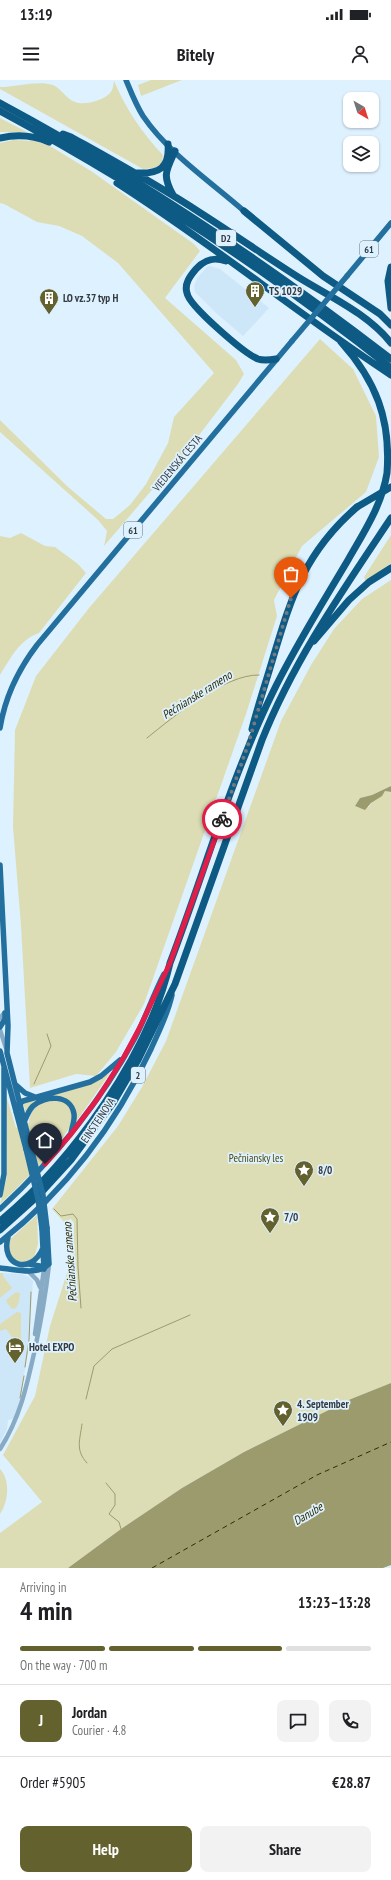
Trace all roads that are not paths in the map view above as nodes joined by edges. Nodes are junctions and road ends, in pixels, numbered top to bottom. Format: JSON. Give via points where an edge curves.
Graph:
{"nodes":[{"id":1,"x":126,"y":80,"type":"edge"},
{"id":2,"x":0,"y":103,"type":"edge"},
{"id":3,"x":0,"y":111,"type":"edge"},
{"id":4,"x":51,"y":131,"type":"junction"},
{"id":5,"x":0,"y":138,"type":"edge"},
{"id":6,"x":168,"y":144,"type":"junction"},
{"id":7,"x":175,"y":151,"type":"junction"},
{"id":8,"x":135,"y":172,"type":"junction"},
{"id":9,"x":173,"y":196,"type":"junction"},
{"id":10,"x":149,"y":197,"type":"junction"},
{"id":11,"x":158,"y":210,"type":"junction"},
{"id":12,"x":244,"y":211,"type":"joint"},
{"id":13,"x":391,"y":223,"type":"edge"},
{"id":14,"x":230,"y":261,"type":"junction"},
{"id":15,"x":391,"y":266,"type":"edge"},
{"id":16,"x":391,"y":308,"type":"edge"},
{"id":17,"x":391,"y":325,"type":"edge"},
{"id":18,"x":341,"y":342,"type":"junction"},
{"id":19,"x":391,"y":344,"type":"edge"},
{"id":20,"x":391,"y":359,"type":"edge"},
{"id":21,"x":276,"y":360,"type":"junction"},
{"id":22,"x":391,"y":368,"type":"edge"},
{"id":23,"x":391,"y":375,"type":"edge"},
{"id":24,"x":391,"y":487,"type":"edge"},
{"id":25,"x":391,"y":518,"type":"edge"},
{"id":26,"x":391,"y":568,"type":"edge"},
{"id":27,"x":308,"y":647,"type":"junction"},
{"id":28,"x":0,"y":728,"type":"edge"},
{"id":29,"x":248,"y":745,"type":"junction"},
{"id":30,"x":0,"y":865,"type":"edge"},
{"id":31,"x":170,"y":963,"type":"junction"},
{"id":32,"x":175,"y":984,"type":"junction"},
{"id":33,"x":6,"y":1003,"type":"junction"},
{"id":34,"x":5,"y":1012,"type":"junction"},
{"id":35,"x":0,"y":1018,"type":"edge"},
{"id":36,"x":8,"y":1018,"type":"junction"},
{"id":37,"x":0,"y":1031,"type":"edge"},
{"id":38,"x":0,"y":1051,"type":"edge"},
{"id":39,"x":7,"y":1053,"type":"junction"},
{"id":40,"x":124,"y":1057,"type":"junction"},
{"id":41,"x":4,"y":1068,"type":"junction"},
{"id":42,"x":16,"y":1085,"type":"junction"},
{"id":43,"x":36,"y":1097,"type":"junction"},
{"id":44,"x":20,"y":1103,"type":"junction"},
{"id":45,"x":16,"y":1112,"type":"junction"},
{"id":46,"x":25,"y":1120,"type":"junction"},
{"id":47,"x":71,"y":1134,"type":"junction"},
{"id":48,"x":29,"y":1149,"type":"junction"},
{"id":49,"x":0,"y":1196,"type":"edge"},
{"id":50,"x":0,"y":1209,"type":"edge"},
{"id":51,"x":0,"y":1221,"type":"edge"},
{"id":52,"x":45,"y":1229,"type":"junction"},
{"id":53,"x":0,"y":1230,"type":"edge"},
{"id":54,"x":10,"y":1234,"type":"junction"},
{"id":55,"x":0,"y":1242,"type":"edge"},
{"id":56,"x":43,"y":1248,"type":"junction"},
{"id":57,"x":28,"y":1267,"type":"junction"},
{"id":58,"x":0,"y":1268,"type":"edge"},
{"id":59,"x":47,"y":1268,"type":"junction"},
{"id":60,"x":41,"y":1289,"type":"junction"},
{"id":61,"x":34,"y":1351,"type":"junction"},
{"id":62,"x":0,"y":1449,"type":"edge"}],
"edges":[{"from":1,"to":6,"type":"main road","via":[[142,114]]},
{"from":2,"to":4,"type":"highway","number":"D2"},
{"from":3,"to":10,"type":"highway","number":"D2"},
{"from":4,"to":8,"type":"highway","via":[[71,137]]},
{"from":4,"to":20,"type":"highway","number":"D2","via":[[131,178],[241,249]]},
{"from":5,"to":11,"type":"highway","via":[[28,136],[50,142]]},
{"from":6,"to":7,"type":"main road"},
{"from":6,"to":8,"type":"highway","via":[[168,158],[162,168],[151,173]]},
{"from":7,"to":9,"type":"highway","via":[[165,177]]},
{"from":7,"to":12,"type":"main road"},
{"from":8,"to":9,"type":"highway"},
{"from":9,"to":19,"type":"highway","via":[[354,311],[379,330]]},
{"from":10,"to":11,"type":"highway"},
{"from":10,"to":22,"type":"highway","number":"D2","via":[[291,292]]},
{"from":11,"to":14,"type":"highway"},
{"from":12,"to":17,"type":"highway","via":[[323,276],[380,314]]},
{"from":13,"to":21,"type":"main road","name":"VIEDENSKÁ CESTA","number":"61","bridge":true},
{"from":14,"to":18,"type":"highway"},
{"from":14,"to":21,"type":"highway","via":[[216,258],[202,263],[188,280],[188,297],[208,320],[250,355],[263,361]]},
{"from":15,"to":16,"type":"highway","via":[[388,281]]},
{"from":18,"to":23,"type":"highway"},
{"from":18,"to":29,"type":"highway","via":[[368,376],[383,408],[389,440],[385,485],[368,525],[279,679]]},
{"from":21,"to":28,"type":"main road","name":"VIEDENSKÁ CESTA","number":"61","via":[[34,650],[15,680],[6,702]]},
{"from":24,"to":29,"type":"highway","bridge":true,"via":[[357,507],[339,524],[319,547],[297,585],[286,613]]},
{"from":25,"to":27,"type":"highway"},
{"from":26,"to":27,"type":"highway","via":[[369,582],[349,600]]},
{"from":27,"to":32,"type":"highway","via":[[285,688],[262,740]]},
{"from":29,"to":31,"type":"highway"},
{"from":30,"to":33,"type":"main road"},
{"from":31,"to":40,"type":"main road","name":"EINSTEINOVA","number":"2"},
{"from":31,"to":51,"type":"highway","via":[[166,983],[148,1024],[108,1099],[50,1173]]},
{"from":32,"to":53,"type":"highway","via":[[138,1060],[96,1128],[55,1178]]},
{"from":32,"to":54,"type":"main road","name":"EINSTEINOVA","number":"2","via":[[170,1005],[145,1062],[110,1123],[66,1180]]},
{"from":33,"to":34,"type":"main road"},
{"from":33,"to":36,"type":"main road"},
{"from":34,"to":35,"type":"street"},
{"from":34,"to":37,"type":"main road"},
{"from":36,"to":37,"type":"street","via":[[6,1029]]},
{"from":36,"to":39,"type":"main road"},
{"from":37,"to":39,"type":"street"},
{"from":38,"to":41,"type":"main road"},
{"from":39,"to":42,"type":"main road"},
{"from":40,"to":43,"type":"main road","number":"2","via":[[95,1080]]},
{"from":40,"to":47,"type":"main road","name":"EINSTEINOVA","number":"2"},
{"from":41,"to":45,"type":"main road"},
{"from":41,"to":49,"type":"main road","via":[[4,1174]]},
{"from":42,"to":43,"type":"main road","via":[[25,1093]]},
{"from":42,"to":44,"type":"main road"},
{"from":43,"to":44,"type":"main road","number":"2"},
{"from":44,"to":45,"type":"main road"},
{"from":44,"to":46,"type":"main road"},
{"from":45,"to":48,"type":"main road"},
{"from":46,"to":47,"type":"main road","via":[[29,1111],[38,1103],[53,1098],[62,1099],[70,1105],[74,1113]]},
{"from":46,"to":48,"type":"main road"},
{"from":47,"to":50,"type":"main road","name":"EINSTEINOVA","number":"2","via":[[33,1178]]},
{"from":48,"to":52,"type":"main road","bridge":true,"via":[[43,1195]]},
{"from":52,"to":56,"type":"main road"},
{"from":52,"to":59,"type":"main road"},
{"from":54,"to":55,"type":"main road","name":"EINSTEINOVA","number":"2"},
{"from":54,"to":57,"type":"main road","via":[[4,1247],[5,1257]]},
{"from":56,"to":57,"type":"main road"},
{"from":56,"to":59,"type":"main road"},
{"from":57,"to":58,"type":"main road"},
{"from":57,"to":59,"type":"main road"},
{"from":57,"to":60,"type":"street"},
{"from":59,"to":60,"type":"street"},
{"from":59,"to":61,"type":"street"},
{"from":60,"to":61,"type":"street"},
{"from":61,"to":62,"type":"street","via":[[22,1404]]}]}
